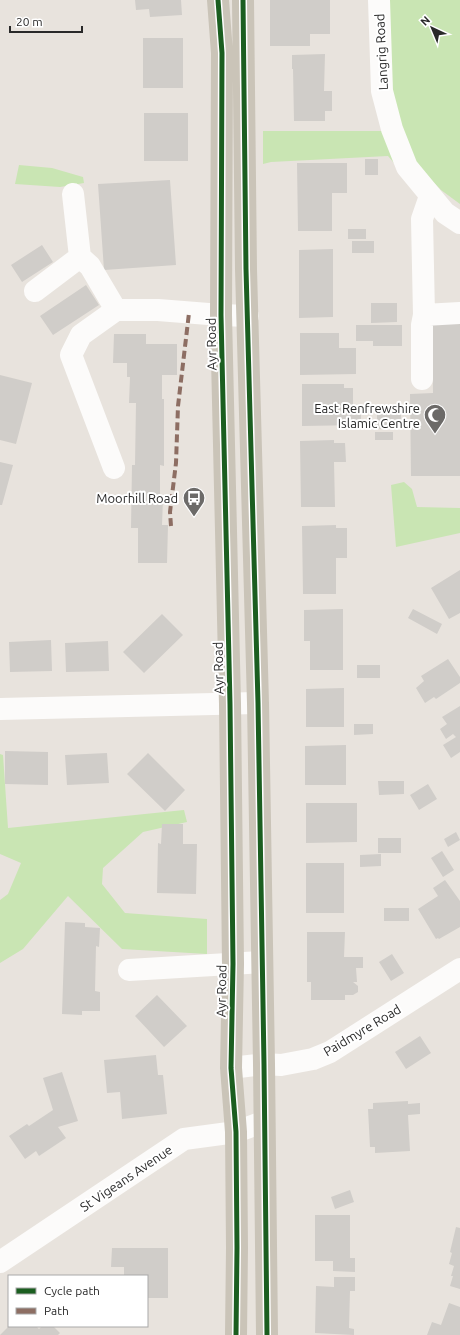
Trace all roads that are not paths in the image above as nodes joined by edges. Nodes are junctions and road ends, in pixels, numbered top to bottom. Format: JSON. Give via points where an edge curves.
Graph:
{"nodes":[{"id":1,"x":218,"y":0,"type":"edge"},
{"id":2,"x":243,"y":0,"type":"edge"},
{"id":3,"x":379,"y":0,"type":"edge"},
{"id":4,"x":73,"y":194,"type":"dead end"},
{"id":5,"x":430,"y":196,"type":"junction"},
{"id":6,"x":460,"y":222,"type":"edge"},
{"id":7,"x":80,"y":257,"type":"junction"},
{"id":8,"x":35,"y":291,"type":"dead end"},
{"id":9,"x":116,"y":310,"type":"junction"},
{"id":10,"x":460,"y":313,"type":"edge"},
{"id":11,"x":221,"y":315,"type":"junction"},
{"id":12,"x":424,"y":315,"type":"junction"},
{"id":13,"x":248,"y":316,"type":"junction"},
{"id":14,"x":422,"y":380,"type":"dead end"},
{"id":15,"x":114,"y":468,"type":"dead end"},
{"id":16,"x":258,"y":703,"type":"junction"},
{"id":17,"x":230,"y":704,"type":"junction"},
{"id":18,"x":0,"y":709,"type":"edge"},
{"id":19,"x":262,"y":962,"type":"junction"},
{"id":20,"x":233,"y":964,"type":"junction"},
{"id":21,"x":460,"y":969,"type":"edge"},
{"id":22,"x":129,"y":970,"type":"dead end"},
{"id":23,"x":264,"y":1064,"type":"junction"},
{"id":24,"x":231,"y":1068,"type":"junction"},
{"id":25,"x":263,"y":1122,"type":"junction"},
{"id":26,"x":236,"y":1132,"type":"junction"},
{"id":27,"x":0,"y":1262,"type":"edge"},
{"id":28,"x":236,"y":1335,"type":"edge"},
{"id":29,"x":267,"y":1335,"type":"edge"}],
"edges":[{"from":1,"to":11,"type":"main road","name":"Ayr Road","via":[[222,53]]},
{"from":2,"to":13,"type":"main road"},
{"from":3,"to":5,"type":"street","name":"Langrig Road","via":[[382,90],[392,129],[407,168]]},
{"from":4,"to":7,"type":"street"},
{"from":5,"to":6,"type":"street","name":"Langrig Road","via":[[445,213]]},
{"from":5,"to":12,"type":"street","via":[[422,219]]},
{"from":7,"to":8,"type":"street"},
{"from":7,"to":9,"type":"street","via":[[90,266]]},
{"from":9,"to":11,"type":"street"},
{"from":9,"to":15,"type":"street","via":[[82,335],[72,355]]},
{"from":10,"to":12,"type":"street"},
{"from":11,"to":13,"type":"street"},
{"from":11,"to":17,"type":"main road","name":"Ayr Road"},
{"from":12,"to":14,"type":"street"},
{"from":13,"to":16,"type":"main road"},
{"from":16,"to":17,"type":"street"},
{"from":16,"to":19,"type":"main road"},
{"from":17,"to":18,"type":"street"},
{"from":17,"to":20,"type":"main road","name":"Ayr Road"},
{"from":19,"to":20,"type":"street"},
{"from":19,"to":23,"type":"main road"},
{"from":20,"to":22,"type":"street"},
{"from":20,"to":24,"type":"main road","name":"Ayr Road"},
{"from":21,"to":23,"type":"street","name":"Paidmyre Road","via":[[330,1052],[313,1059],[287,1064]]},
{"from":23,"to":24,"type":"street","name":"Paidmyre Road"},
{"from":23,"to":25,"type":"main road"},
{"from":24,"to":26,"type":"main road","name":"Ayr Road"},
{"from":25,"to":26,"type":"street","name":"St Vigeans Avenue"},
{"from":25,"to":29,"type":"main road"},
{"from":26,"to":27,"type":"street","name":"St Vigeans Avenue","via":[[184,1139]]},
{"from":26,"to":28,"type":"main road","name":"Ayr Road"}]}
